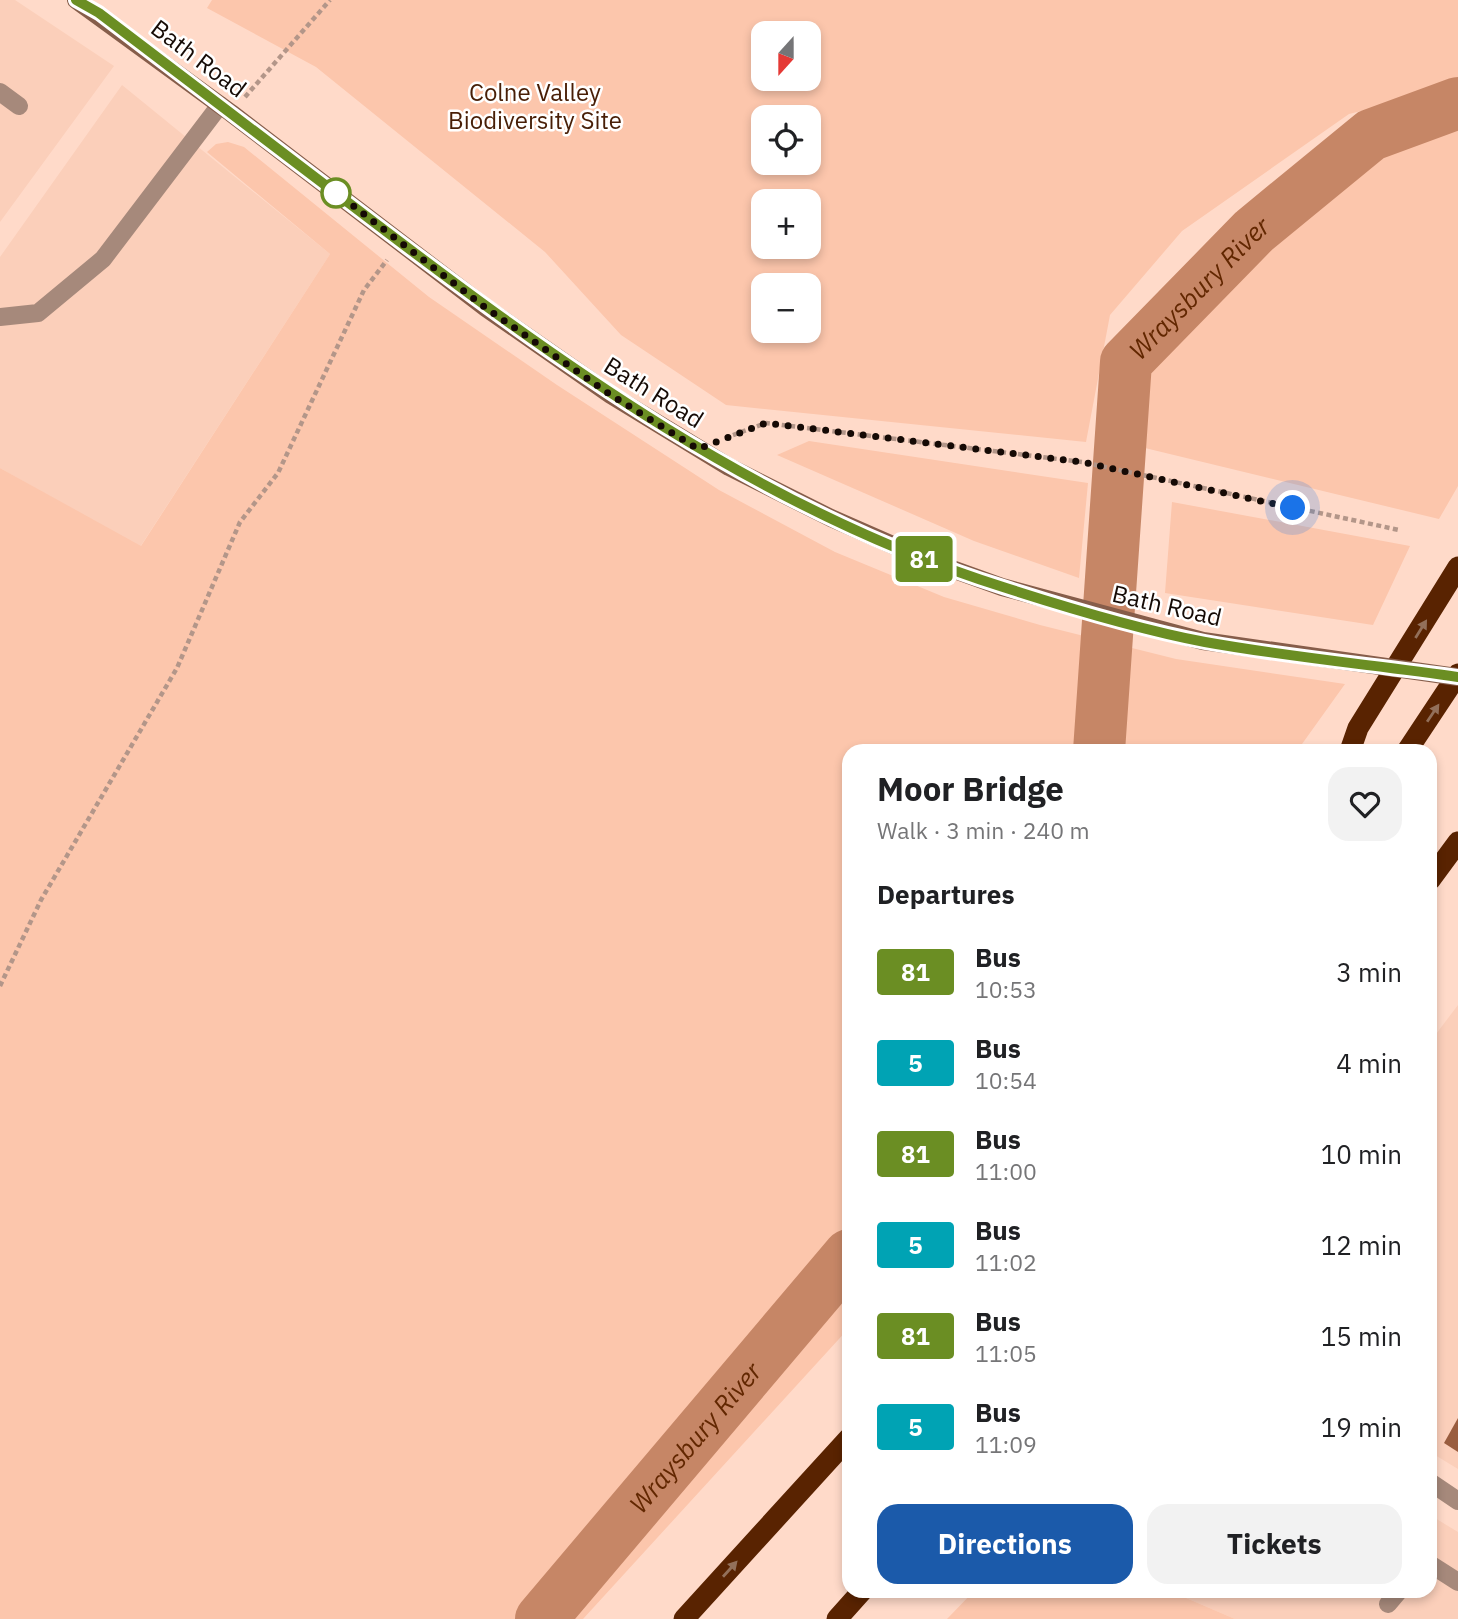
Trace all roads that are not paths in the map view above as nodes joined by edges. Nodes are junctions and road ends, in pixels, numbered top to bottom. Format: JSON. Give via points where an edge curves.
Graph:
{"nodes":[{"id":1,"x":76,"y":0,"type":"edge"},
{"id":2,"x":0,"y":92,"type":"edge"},
{"id":3,"x":19,"y":106,"type":"dead end"},
{"id":4,"x":226,"y":109,"type":"junction"},
{"id":5,"x":0,"y":317,"type":"edge"},
{"id":6,"x":1458,"y":567,"type":"edge"},
{"id":7,"x":1458,"y":676,"type":"edge"},
{"id":8,"x":1352,"y":744,"type":"edge"},
{"id":9,"x":1412,"y":744,"type":"edge"},
{"id":10,"x":1458,"y":842,"type":"edge"},
{"id":11,"x":1437,"y":870,"type":"edge"},
{"id":12,"x":842,"y":1446,"type":"edge"},
{"id":13,"x":1437,"y":1487,"type":"edge"},
{"id":14,"x":1458,"y":1501,"type":"edge"},
{"id":15,"x":1437,"y":1568,"type":"edge"},
{"id":16,"x":1458,"y":1582,"type":"edge"},
{"id":17,"x":856,"y":1598,"type":"edge"},
{"id":18,"x":684,"y":1619,"type":"edge"},
{"id":19,"x":837,"y":1619,"type":"edge"}],
"edges":[{"from":1,"to":4,"type":"street","name":"Bath Road"},
{"from":2,"to":3,"type":"street"},
{"from":4,"to":5,"type":"street","via":[[103,259],[38,313]]},
{"from":4,"to":7,"type":"street","name":"Bath Road","bridge":true,"via":[[486,308],[611,395],[698,449],[831,518],[1002,587],[1203,641]]},
{"from":8,"to":6,"type":"highway","one_way":true},
{"from":9,"to":7,"type":"highway","one_way":true},
{"from":10,"to":11,"type":"highway"},
{"from":18,"to":12,"type":"highway","one_way":true},
{"from":13,"to":14,"type":"street"},
{"from":15,"to":16,"type":"street"},
{"from":17,"to":19,"type":"highway"}]}
